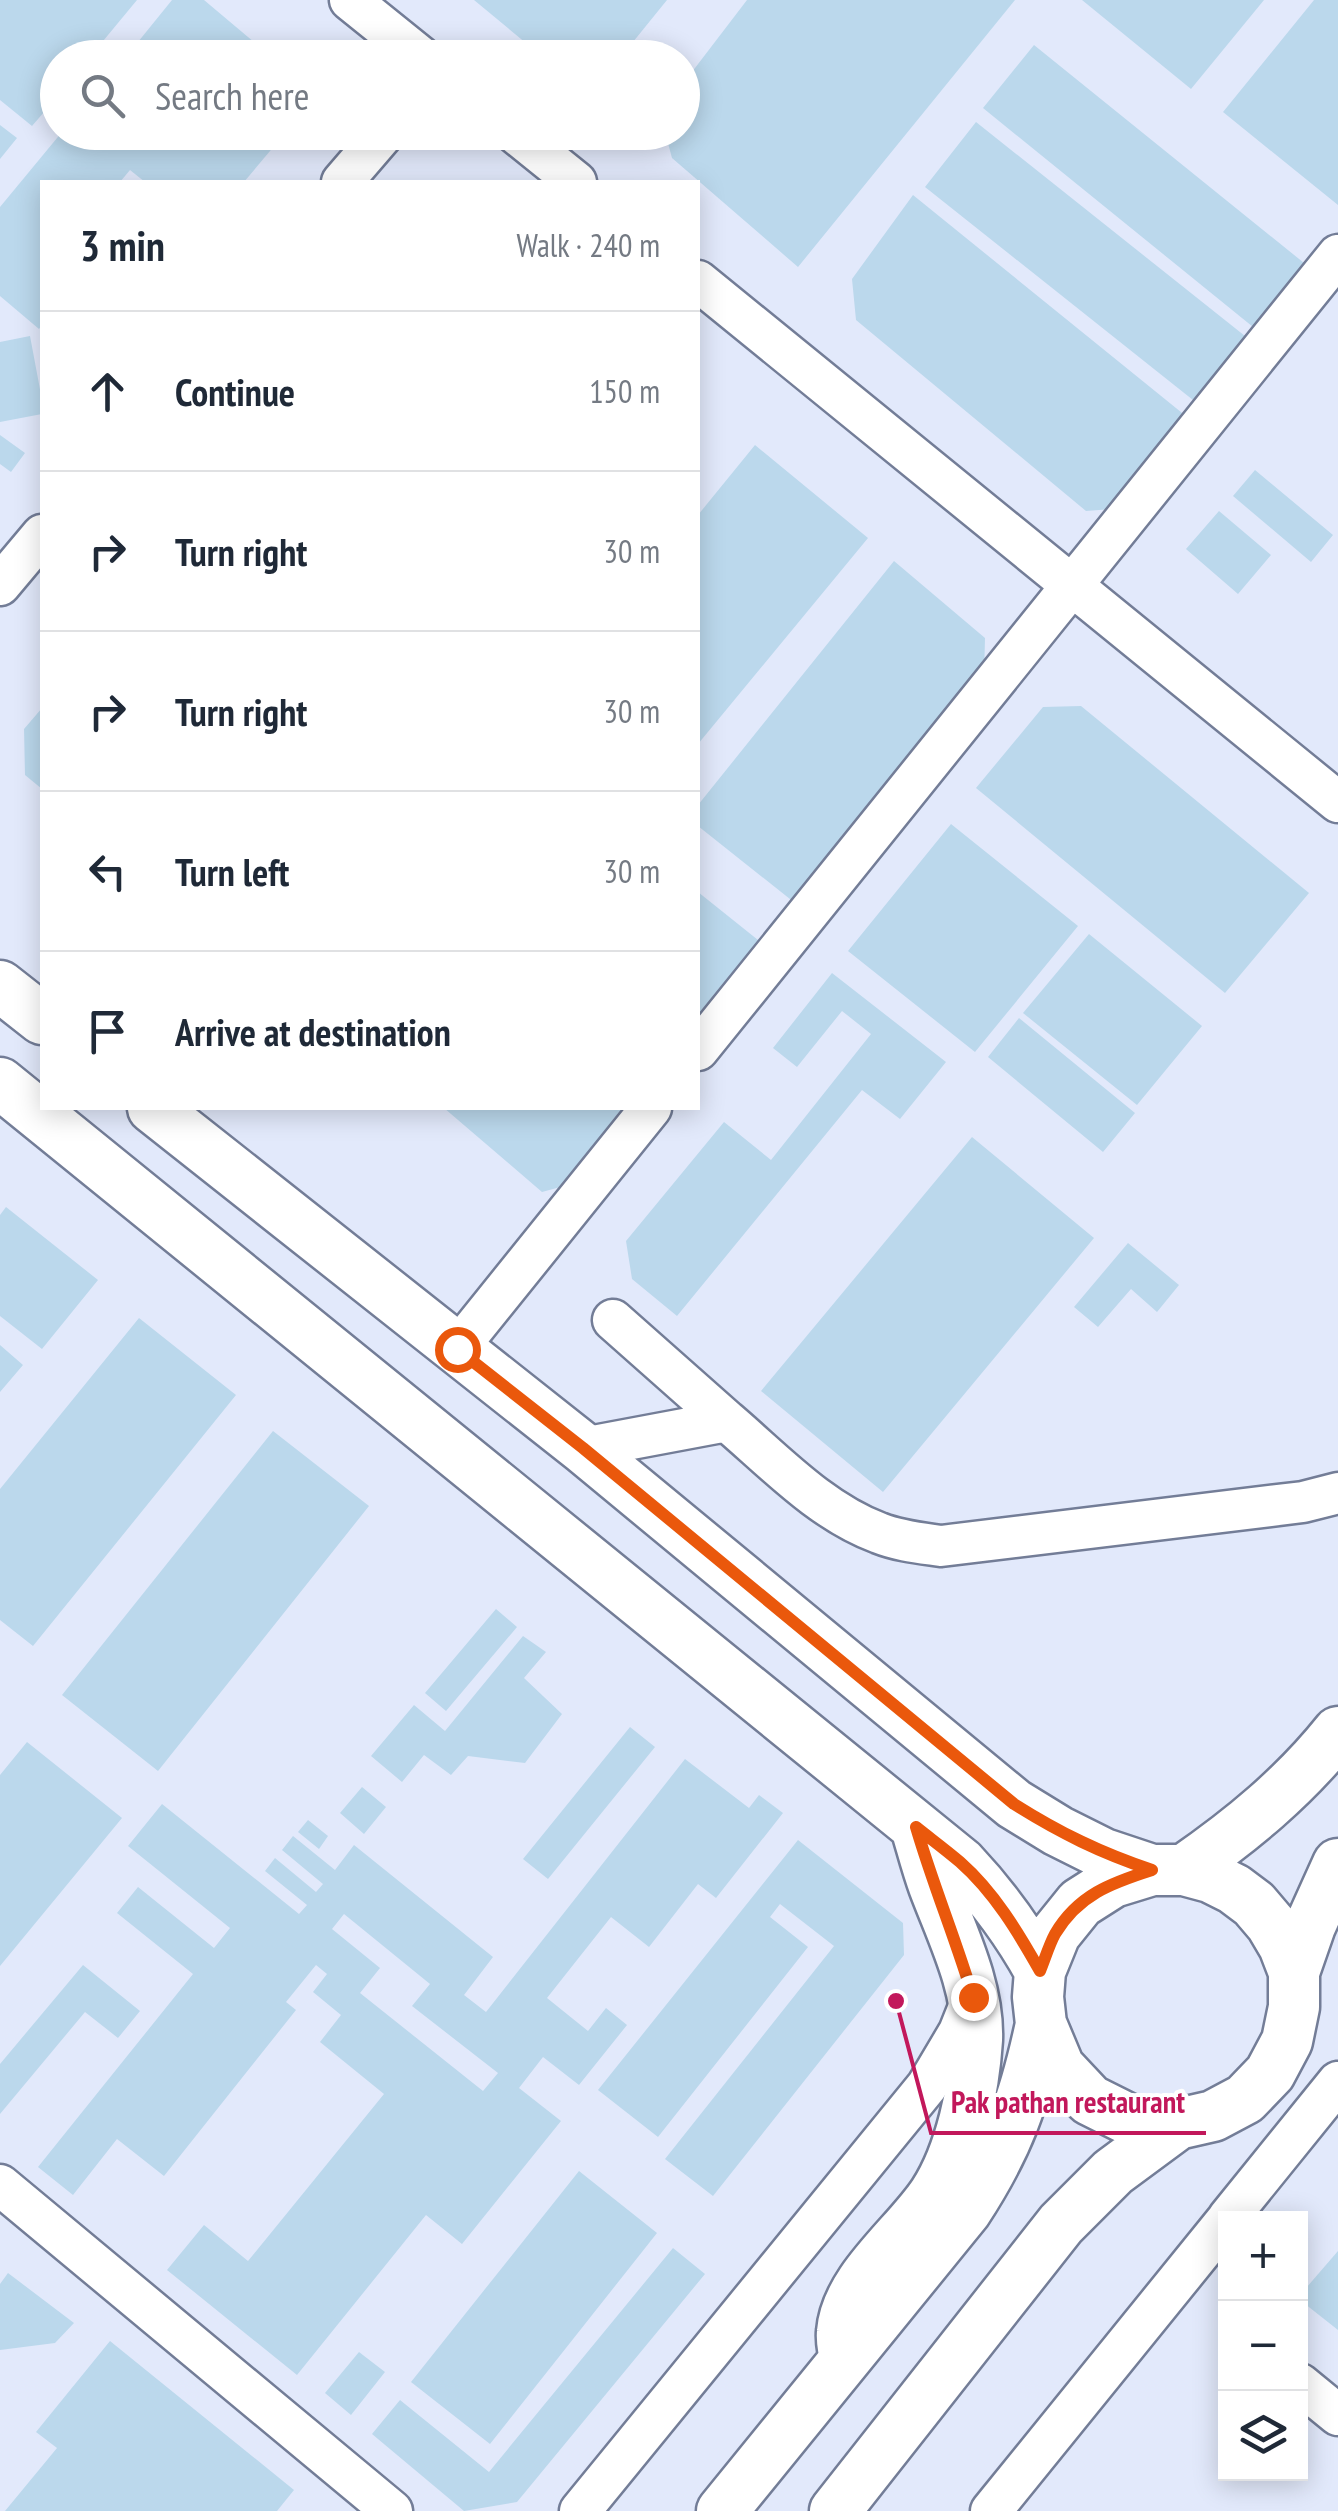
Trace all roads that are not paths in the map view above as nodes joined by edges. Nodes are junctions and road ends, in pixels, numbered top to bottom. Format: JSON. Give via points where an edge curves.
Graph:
{"nodes":[{"id":1,"x":350,"y":0,"type":"edge"},
{"id":2,"x":400,"y":40,"type":"edge"},
{"id":3,"x":370,"y":150,"type":"edge"},
{"id":4,"x":536,"y":150,"type":"edge"},
{"id":5,"x":344,"y":180,"type":"edge"},
{"id":6,"x":574,"y":180,"type":"edge"},
{"id":7,"x":1338,"y":255,"type":"edge"},
{"id":8,"x":700,"y":283,"type":"edge"},
{"id":9,"x":40,"y":537,"type":"edge"},
{"id":10,"x":0,"y":585,"type":"edge"},
{"id":11,"x":1071,"y":585,"type":"junction"},
{"id":12,"x":1338,"y":802,"type":"edge"},
{"id":13,"x":0,"y":986,"type":"edge"},
{"id":14,"x":40,"y":1017,"type":"edge"},
{"id":15,"x":700,"y":1048,"type":"edge"},
{"id":16,"x":0,"y":1082,"type":"edge"},
{"id":17,"x":157,"y":1110,"type":"edge"},
{"id":18,"x":649,"y":1110,"type":"edge"},
{"id":19,"x":613,"y":1320,"type":"dead end"},
{"id":20,"x":457,"y":1349,"type":"junction"},
{"id":21,"x":727,"y":1421,"type":"junction"},
{"id":22,"x":583,"y":1448,"type":"junction"},
{"id":23,"x":1338,"y":1493,"type":"edge"},
{"id":24,"x":1338,"y":1732,"type":"edge"},
{"id":25,"x":916,"y":1827,"type":"junction"},
{"id":26,"x":1338,"y":1864,"type":"edge"},
{"id":27,"x":1168,"y":1870,"type":"junction"},
{"id":28,"x":1040,"y":1971,"type":"junction"},
{"id":29,"x":1294,"y":1972,"type":"junction"},
{"id":30,"x":973,"y":1997,"type":"junction"},
{"id":31,"x":1041,"y":2024,"type":"junction"},
{"id":32,"x":1338,"y":2082,"type":"edge"},
{"id":33,"x":1178,"y":2124,"type":"junction"},
{"id":34,"x":0,"y":2186,"type":"edge"},
{"id":35,"x":1233,"y":2211,"type":"edge"},
{"id":36,"x":1218,"y":2230,"type":"edge"},
{"id":37,"x":845,"y":2361,"type":"junction"},
{"id":38,"x":1308,"y":2391,"type":"edge"},
{"id":39,"x":1338,"y":2415,"type":"edge"},
{"id":40,"x":392,"y":2511,"type":"edge"},
{"id":41,"x":580,"y":2511,"type":"edge"},
{"id":42,"x":722,"y":2511,"type":"edge"},
{"id":43,"x":835,"y":2511,"type":"edge"},
{"id":44,"x":990,"y":2511,"type":"edge"}],
"edges":[{"from":1,"to":2,"type":"street"},
{"from":3,"to":5,"type":"street"},
{"from":4,"to":6,"type":"street"},
{"from":7,"to":11,"type":"street"},
{"from":8,"to":11,"type":"street"},
{"from":9,"to":10,"type":"street"},
{"from":11,"to":12,"type":"street"},
{"from":11,"to":15,"type":"street"},
{"from":13,"to":14,"type":"main road"},
{"from":16,"to":25,"type":"main road"},
{"from":17,"to":20,"type":"main road"},
{"from":18,"to":20,"type":"street"},
{"from":19,"to":21,"type":"street"},
{"from":20,"to":22,"type":"main road"},
{"from":21,"to":22,"type":"street"},
{"from":21,"to":23,"type":"street","via":[[856,1523],[941,1546]]},
{"from":22,"to":27,"type":"main road","via":[[1014,1804],[1104,1854]]},
{"from":24,"to":27,"type":"main road","via":[[1258,1816]]},
{"from":25,"to":28,"type":"main road","via":[[992,1896]]},
{"from":25,"to":30,"type":"main road"},
{"from":26,"to":29,"type":"main road"},
{"from":27,"to":28,"type":"main road","via":[[1114,1882],[1080,1903],[1055,1934]]},
{"from":27,"to":29,"type":"main road","via":[[1210,1878],[1254,1904],[1272,1924]]},
{"from":28,"to":31,"type":"main road"},
{"from":29,"to":33,"type":"main road","via":[[1287,2042],[1270,2073],[1245,2099],[1214,2116]]},
{"from":30,"to":37,"type":"main road","via":[[974,2068],[960,2132],[935,2192],[859,2286],[842,2332]]},
{"from":30,"to":41,"type":"street","via":[[927,2086]]},
{"from":31,"to":33,"type":"main road","via":[[1059,2066],[1090,2100],[1132,2121]]},
{"from":31,"to":37,"type":"main road","via":[[1022,2104],[988,2177]]},
{"from":32,"to":35,"type":"street"},
{"from":33,"to":43,"type":"main road","via":[[1113,2172],[1061,2224]]},
{"from":34,"to":40,"type":"street"},
{"from":36,"to":44,"type":"street"},
{"from":37,"to":42,"type":"main road"},
{"from":38,"to":39,"type":"street"}]}
